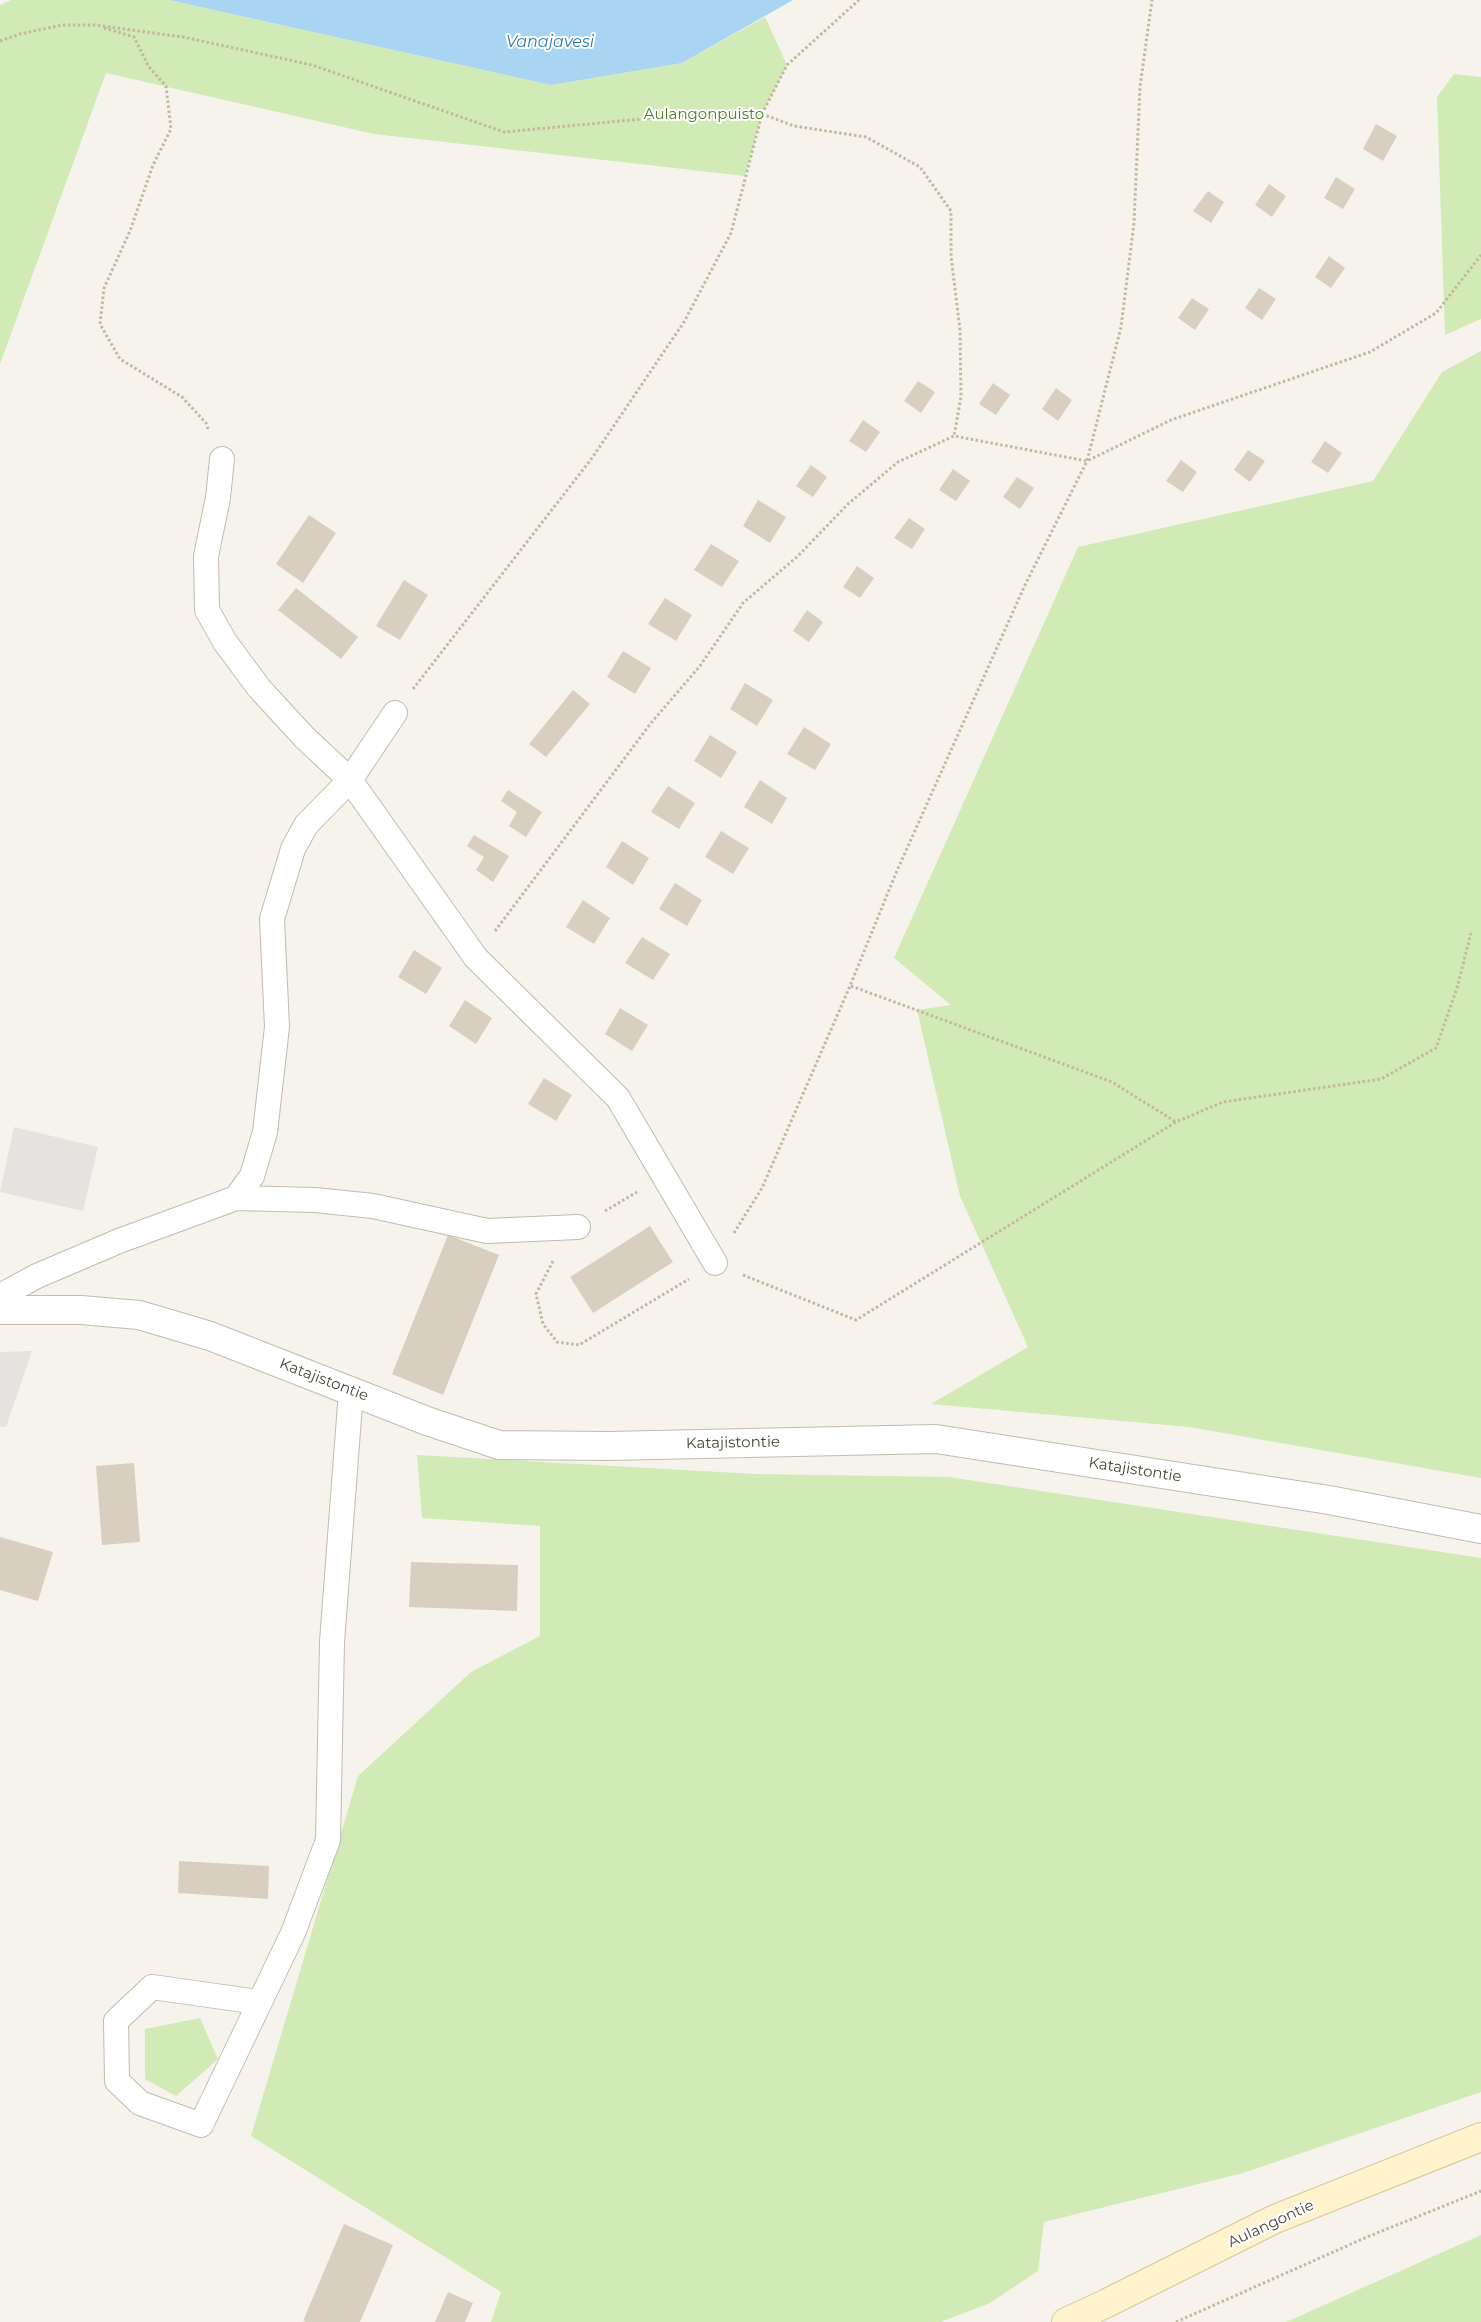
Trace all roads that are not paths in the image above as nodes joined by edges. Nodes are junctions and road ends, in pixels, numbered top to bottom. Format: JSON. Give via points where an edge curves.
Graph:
{"nodes":[{"id":1,"x":222,"y":458,"type":"road end"},
{"id":2,"x":395,"y":713,"type":"road end"},
{"id":3,"x":350,"y":780,"type":"junction"},
{"id":4,"x":236,"y":1198,"type":"junction"},
{"id":5,"x":578,"y":1227,"type":"dead end"},
{"id":6,"x":715,"y":1263,"type":"road end"},
{"id":7,"x":0,"y":1296,"type":"edge"},
{"id":8,"x":0,"y":1310,"type":"edge"},
{"id":9,"x":351,"y":1390,"type":"junction"},
{"id":10,"x":1481,"y":1530,"type":"edge"},
{"id":11,"x":258,"y":2002,"type":"junction"},
{"id":12,"x":1481,"y":2137,"type":"edge"},
{"id":13,"x":1066,"y":2322,"type":"edge"}],
"edges":[{"from":1,"to":3,"type":"lane","via":[[206,556],[207,610],[225,642],[259,688],[304,738]]},
{"from":2,"to":3,"type":"lane"},
{"from":3,"to":4,"type":"lane","via":[[306,825],[293,849],[272,919],[277,1027],[265,1132],[252,1176]]},
{"from":3,"to":6,"type":"lane","via":[[476,958],[618,1098]]},
{"from":4,"to":5,"type":"lane","via":[[315,1200],[373,1206],[488,1231]]},
{"from":4,"to":7,"type":"lane","via":[[101,1249],[37,1276]]},
{"from":8,"to":9,"type":"street","name":"Katajistontie","via":[[81,1310],[139,1315],[210,1336]]},
{"from":9,"to":10,"type":"street","name":"Katajistontie","via":[[427,1421],[499,1445],[936,1439],[1319,1499]]},
{"from":9,"to":11,"type":"lane","via":[[332,1642],[328,1840],[293,1932]]},
{"from":11,"to":11,"type":"lane","via":[[200,2125],[140,2104],[118,2081],[116,2020],[152,1987]]},
{"from":12,"to":13,"type":"street","name":"Aulangontie","via":[[1275,2219]]}]}
